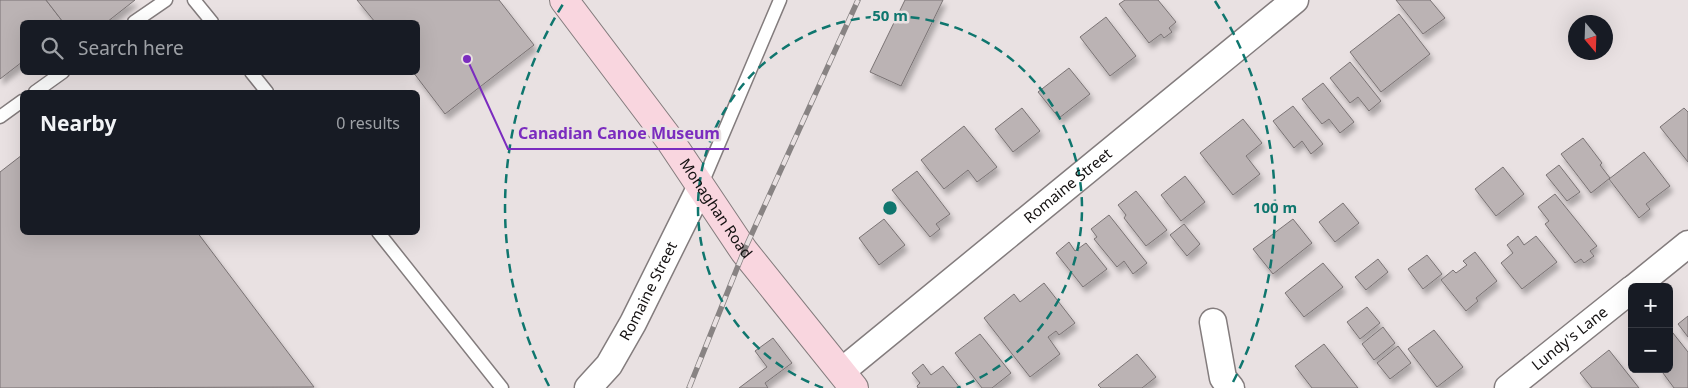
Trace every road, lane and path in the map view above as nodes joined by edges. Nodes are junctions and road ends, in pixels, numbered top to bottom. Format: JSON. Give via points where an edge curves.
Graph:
{"nodes":[{"id":1,"x":166,"y":0,"type":"edge"},
{"id":2,"x":194,"y":0,"type":"edge"},
{"id":3,"x":564,"y":0,"type":"edge"},
{"id":4,"x":780,"y":0,"type":"edge"},
{"id":5,"x":1279,"y":5,"type":"edge"},
{"id":6,"x":137,"y":20,"type":"edge"},
{"id":7,"x":210,"y":20,"type":"edge"},
{"id":8,"x":59,"y":75,"type":"edge"},
{"id":9,"x":253,"y":75,"type":"edge"},
{"id":10,"x":37,"y":90,"type":"edge"},
{"id":11,"x":265,"y":90,"type":"edge"},
{"id":12,"x":20,"y":102,"type":"edge"},
{"id":13,"x":0,"y":117,"type":"edge"},
{"id":14,"x":700,"y":188,"type":"junction"},
{"id":15,"x":380,"y":235,"type":"edge"},
{"id":16,"x":1688,"y":244,"type":"edge"},
{"id":17,"x":1639,"y":283,"type":"edge"},
{"id":18,"x":1628,"y":292,"type":"edge"},
{"id":19,"x":1212,"y":322,"type":"dead end"},
{"id":20,"x":848,"y":379,"type":"edge"},
{"id":21,"x":502,"y":388,"type":"edge"},
{"id":22,"x":588,"y":388,"type":"edge"},
{"id":23,"x":1230,"y":388,"type":"edge"},
{"id":24,"x":1508,"y":388,"type":"edge"}],
"edges":[{"from":1,"to":6,"type":"lane"},
{"from":2,"to":7,"type":"lane"},
{"from":3,"to":14,"type":"main road","name":"Monaghan Road","via":[[669,139]]},
{"from":4,"to":14,"type":"lane"},
{"from":5,"to":20,"type":"street","name":"Romaine Street"},
{"from":8,"to":10,"type":"lane"},
{"from":9,"to":11,"type":"lane"},
{"from":12,"to":13,"type":"lane"},
{"from":14,"to":20,"type":"main road","name":"Monaghan Road","via":[[744,251]]},
{"from":14,"to":22,"type":"street","name":"Romaine Street","via":[[609,366]]},
{"from":15,"to":21,"type":"lane"},
{"from":16,"to":17,"type":"street","name":"Lundy's Lane"},
{"from":18,"to":24,"type":"street","name":"Lundy's Lane"},
{"from":19,"to":23,"type":"street","via":[[1223,378]]}]}
